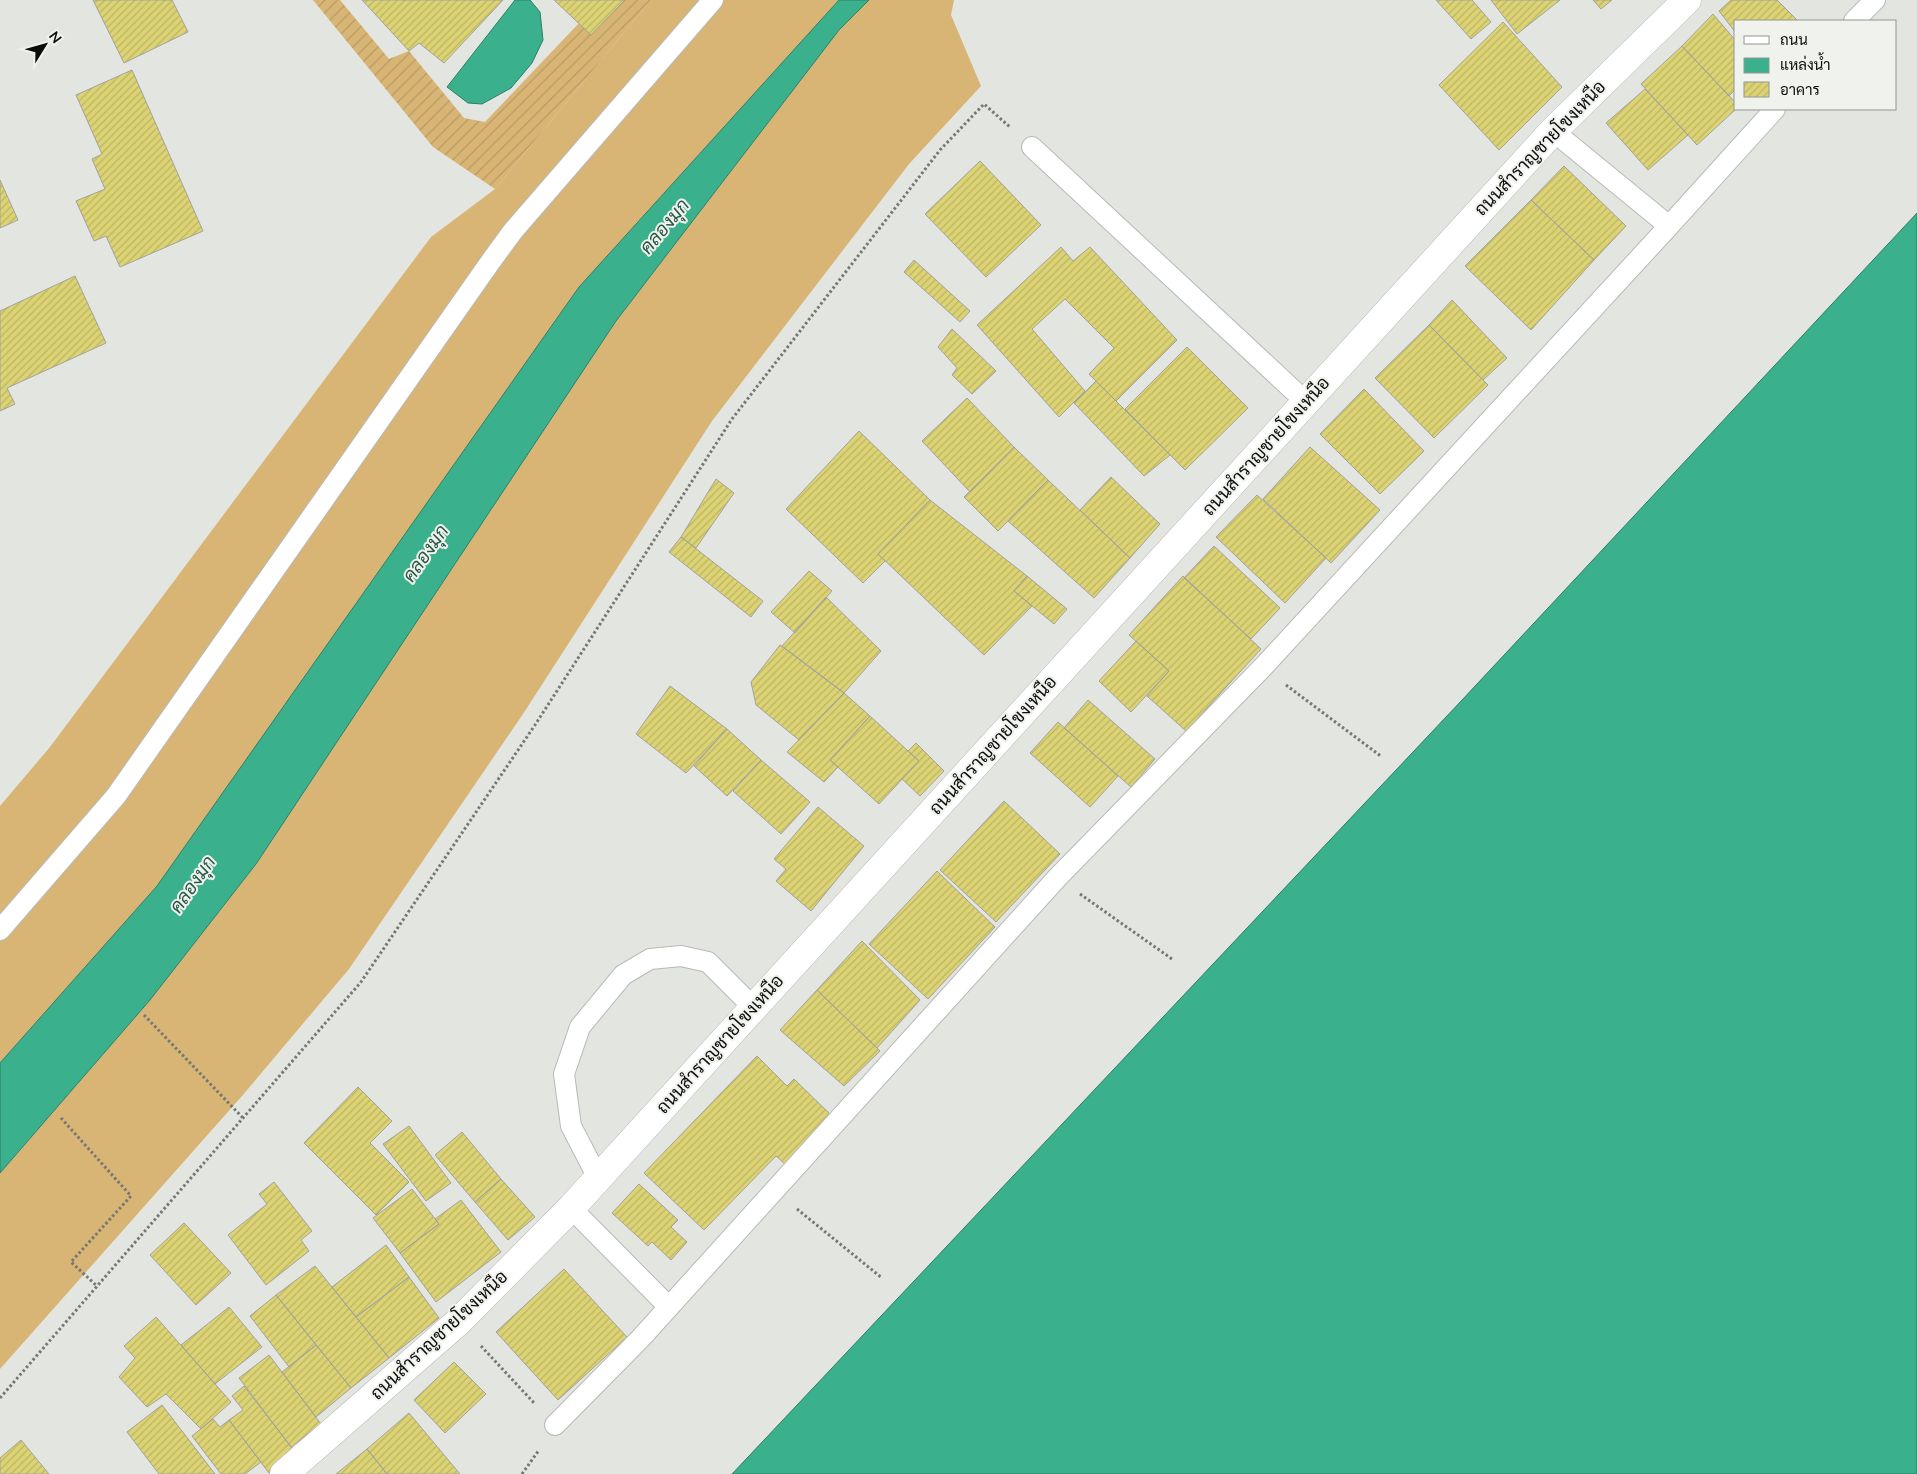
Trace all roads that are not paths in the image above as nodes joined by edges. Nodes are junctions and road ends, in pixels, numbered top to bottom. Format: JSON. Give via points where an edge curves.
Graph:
{"nodes":[{"id":1,"x":713,"y":0,"type":"edge"},
{"id":2,"x":1687,"y":0,"type":"edge"},
{"id":3,"x":1875,"y":0,"type":"edge"},
{"id":4,"x":1855,"y":20,"type":"edge"},
{"id":5,"x":1774,"y":110,"type":"edge"},
{"id":6,"x":1553,"y":131,"type":"junction"},
{"id":7,"x":1032,"y":147,"type":"road end"},
{"id":8,"x":1670,"y":226,"type":"junction"},
{"id":9,"x":1306,"y":402,"type":"junction"},
{"id":10,"x":0,"y":930,"type":"edge"},
{"id":11,"x":753,"y":1007,"type":"junction"},
{"id":12,"x":598,"y":1178,"type":"junction"},
{"id":13,"x":571,"y":1208,"type":"junction"},
{"id":14,"x":668,"y":1306,"type":"junction"},
{"id":15,"x":555,"y":1425,"type":"road end"},
{"id":16,"x":284,"y":1474,"type":"edge"}],
"edges":[{"from":1,"to":10,"type":"lane","via":[[513,231],[116,796]]},
{"from":2,"to":6,"type":"street","name":"ถนนสำราญชายโขงเหนือ"},
{"from":3,"to":4,"type":"lane"},
{"from":5,"to":8,"type":"lane"},
{"from":6,"to":8,"type":"lane"},
{"from":6,"to":9,"type":"street","name":"ถนนสำราญชายโขงเหนือ"},
{"from":7,"to":9,"type":"lane"},
{"from":8,"to":14,"type":"lane","via":[[1263,667],[1057,878]]},
{"from":9,"to":11,"type":"street","name":"ถนนสำราญชายโขงเหนือ"},
{"from":11,"to":12,"type":"street","name":"ถนนสำราญชายโขงเหนือ"},
{"from":11,"to":12,"type":"lane","via":[[708,962],[681,956],[650,959],[623,975],[580,1027],[564,1074],[571,1126]]},
{"from":12,"to":13,"type":"street","name":"ถนนสำราญชายโขงเหนือ"},
{"from":13,"to":14,"type":"lane"},
{"from":13,"to":16,"type":"street","name":"ถนนสำราญชายโขงเหนือ","via":[[458,1322]]},
{"from":14,"to":15,"type":"lane"}]}
